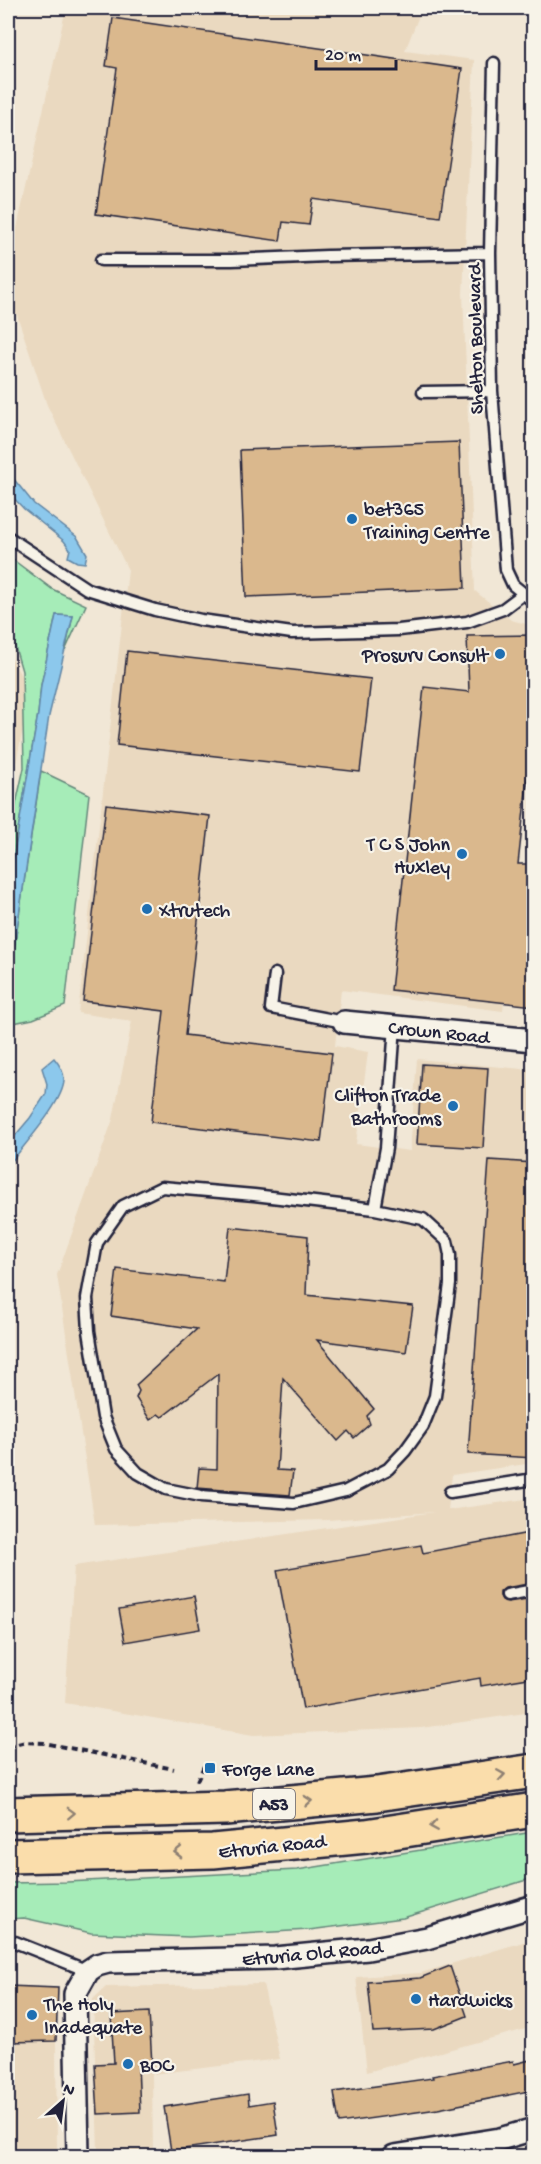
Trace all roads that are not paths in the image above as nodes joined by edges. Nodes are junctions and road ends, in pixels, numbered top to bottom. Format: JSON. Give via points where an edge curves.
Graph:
{"nodes":[{"id":1,"x":494,"y":63,"type":"dead end"},
{"id":2,"x":490,"y":254,"type":"junction"},
{"id":3,"x":101,"y":260,"type":"dead end"},
{"id":4,"x":492,"y":391,"type":"junction"},
{"id":5,"x":423,"y":392,"type":"dead end"},
{"id":6,"x":8,"y":537,"type":"edge"},
{"id":7,"x":523,"y":594,"type":"junction"},
{"id":8,"x":534,"y":602,"type":"edge"},
{"id":9,"x":275,"y":974,"type":"dead end"},
{"id":10,"x":344,"y":1022,"type":"joint"},
{"id":11,"x":395,"y":1026,"type":"junction"},
{"id":12,"x":534,"y":1040,"type":"edge"},
{"id":13,"x":375,"y":1209,"type":"junction"},
{"id":14,"x":534,"y":1479,"type":"edge"},
{"id":15,"x":450,"y":1492,"type":"dead end"},
{"id":16,"x":534,"y":1590,"type":"edge"},
{"id":17,"x":507,"y":1595,"type":"dead end"},
{"id":18,"x":534,"y":1771,"type":"edge"},
{"id":19,"x":534,"y":1810,"type":"edge"},
{"id":20,"x":10,"y":1814,"type":"edge"},
{"id":21,"x":10,"y":1856,"type":"edge"},
{"id":22,"x":534,"y":1906,"type":"edge"},
{"id":23,"x":8,"y":1942,"type":"edge"},
{"id":24,"x":88,"y":1971,"type":"junction"},
{"id":25,"x":534,"y":2128,"type":"edge"},
{"id":26,"x":78,"y":2157,"type":"edge"},
{"id":27,"x":393,"y":2157,"type":"edge"}],
"edges":[{"from":1,"to":2,"type":"lane","name":"Shelton Boulevard"},
{"from":2,"to":3,"type":"lane"},
{"from":2,"to":4,"type":"lane","name":"Shelton Boulevard"},
{"from":4,"to":5,"type":"lane"},
{"from":4,"to":7,"type":"lane","name":"Shelton Boulevard","via":[[506,570]]},
{"from":6,"to":7,"type":"lane","via":[[87,589],[201,620],[292,633],[399,630],[467,622],[503,609]]},
{"from":7,"to":8,"type":"lane","name":"Shelton Boulevard"},
{"from":9,"to":10,"type":"lane","via":[[271,1008]]},
{"from":10,"to":11,"type":"street","name":"Crown Road"},
{"from":11,"to":12,"type":"street","name":"Crown Road"},
{"from":11,"to":13,"type":"lane","via":[[386,1148]]},
{"from":13,"to":13,"type":"lane","via":[[162,1187],[123,1206],[97,1243],[87,1298],[103,1417],[116,1449],[138,1473],[166,1489],[201,1496],[294,1503],[346,1491],[388,1469],[405,1451],[423,1426],[435,1396],[450,1284],[450,1255],[447,1242],[423,1219]]},
{"from":14,"to":15,"type":"lane"},
{"from":16,"to":17,"type":"lane"},
{"from":20,"to":18,"type":"highway","name":"Etruria Road","number":"A53","one_way":true,"via":[[225,1808],[377,1794]]},
{"from":19,"to":21,"type":"highway","name":"Etruria Road","number":"A53","one_way":true,"via":[[366,1836],[213,1851]]},
{"from":22,"to":24,"type":"street","name":"Etruria Old Road","via":[[428,1938],[368,1949],[275,1958],[108,1962]]},
{"from":23,"to":24,"type":"lane"},
{"from":24,"to":26,"type":"street","via":[[75,1994]]},
{"from":25,"to":27,"type":"street","via":[[500,2139]]}]}
